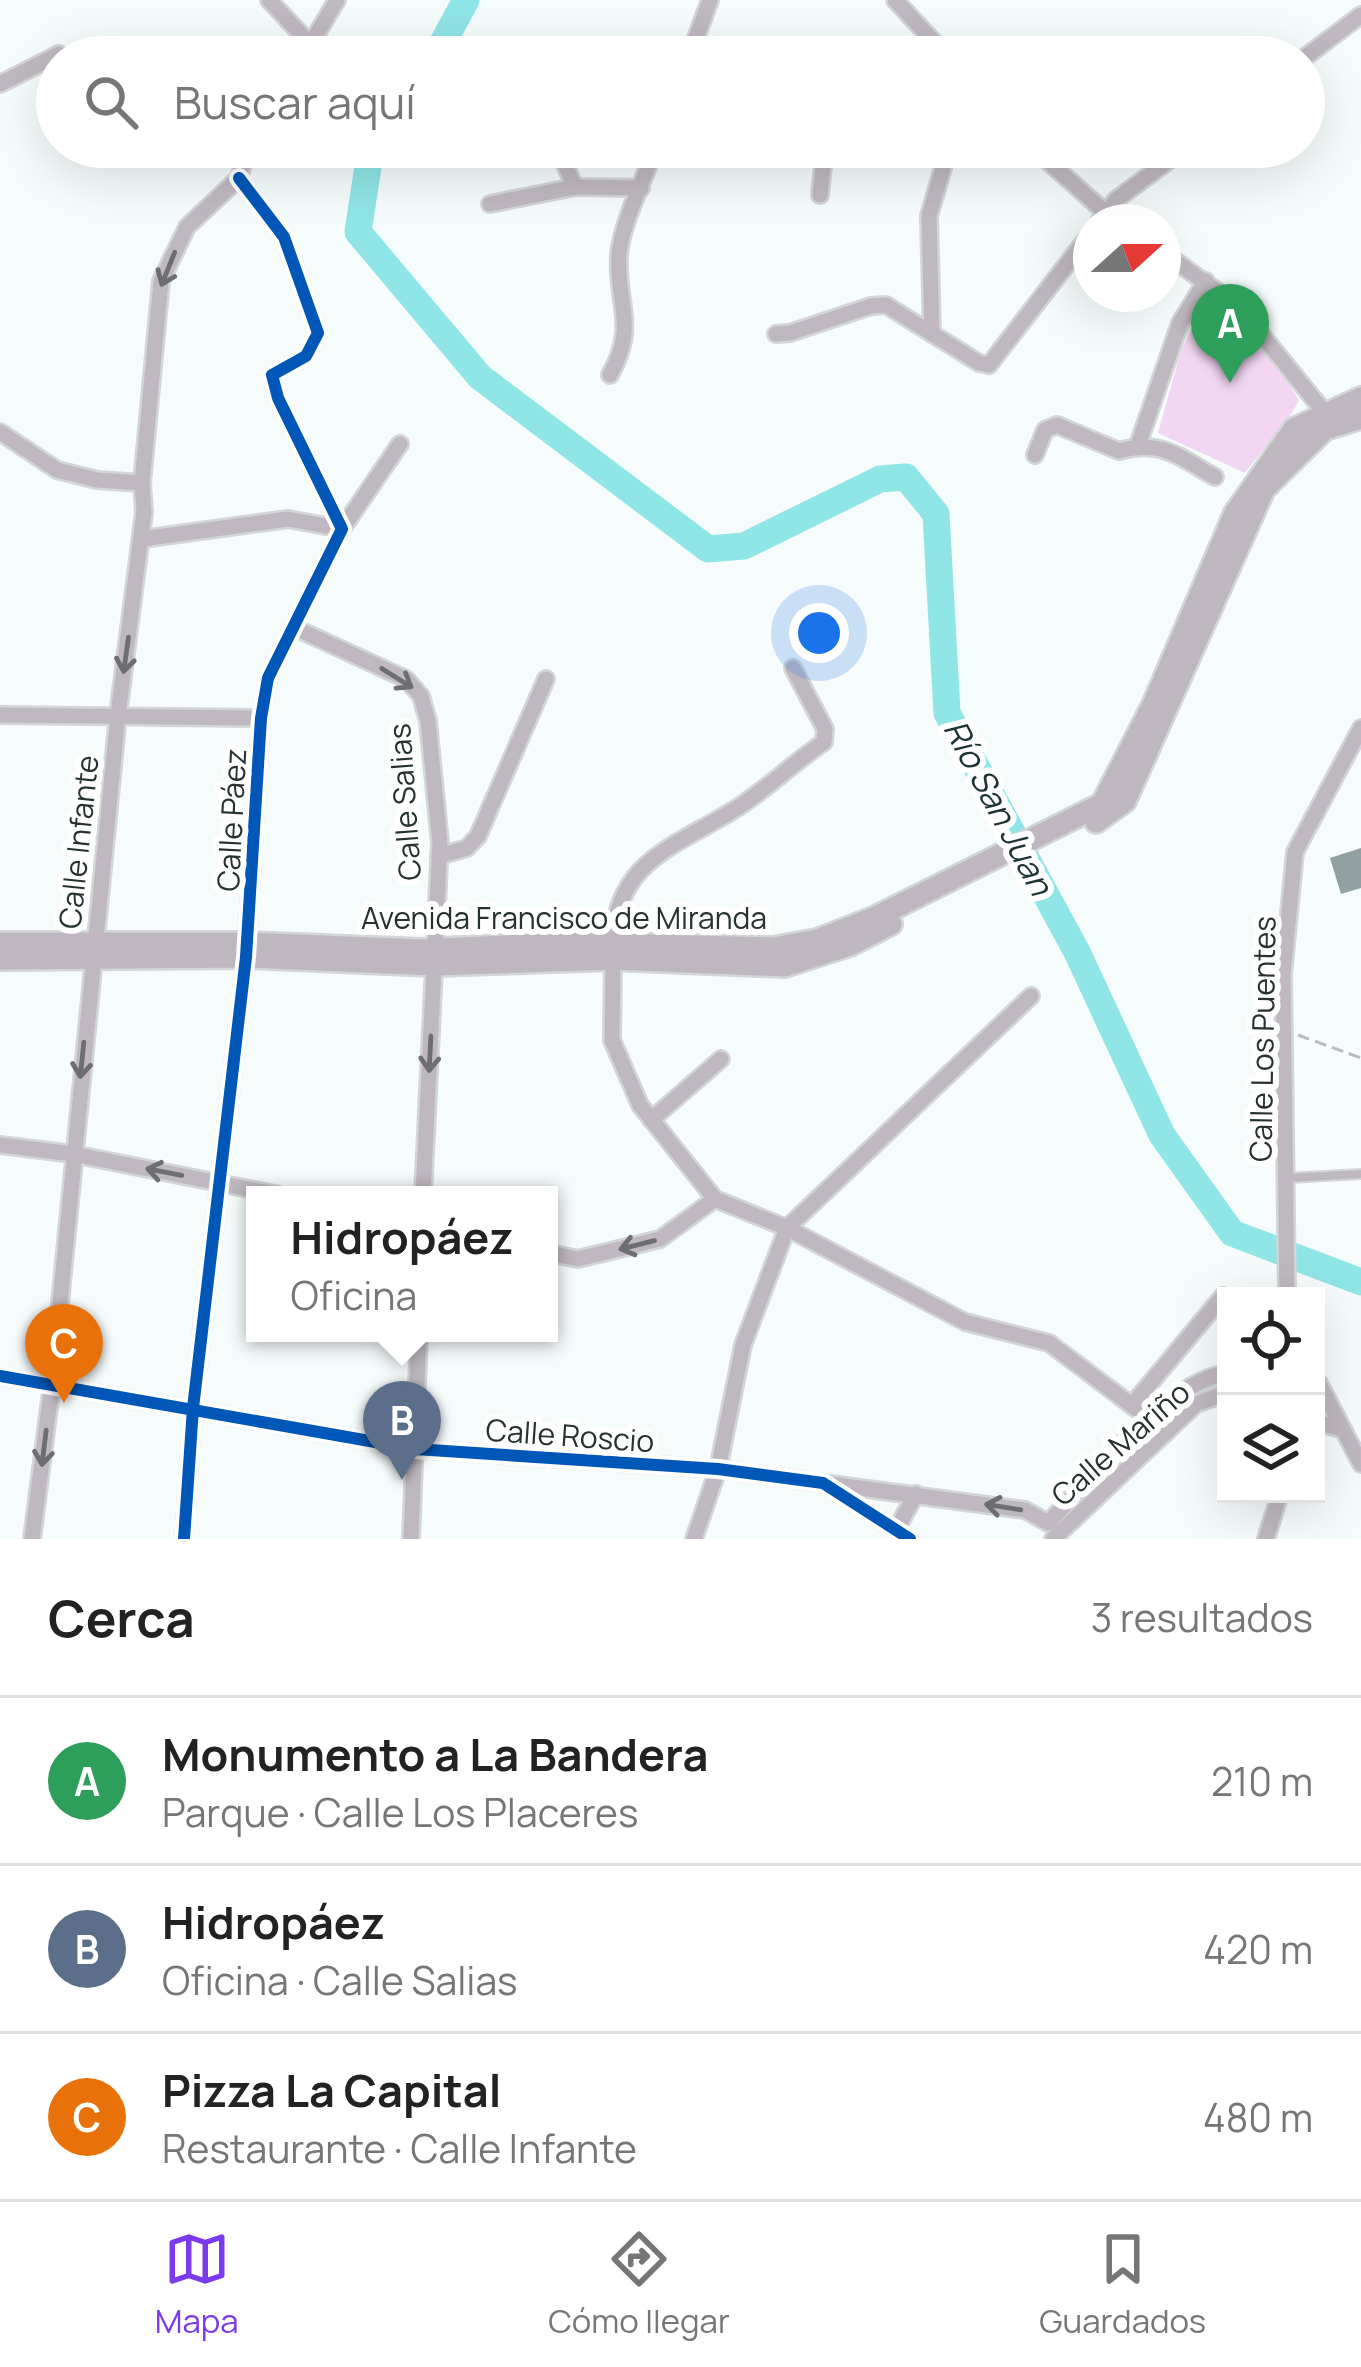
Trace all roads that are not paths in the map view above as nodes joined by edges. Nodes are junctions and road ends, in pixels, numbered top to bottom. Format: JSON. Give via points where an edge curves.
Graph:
{"nodes":[{"id":1,"x":269,"y":0,"type":"edge"},
{"id":2,"x":337,"y":0,"type":"edge"},
{"id":3,"x":710,"y":0,"type":"edge"},
{"id":4,"x":901,"y":2,"type":"edge"},
{"id":5,"x":1361,"y":15,"type":"edge"},
{"id":6,"x":296,"y":36,"type":"edge"},
{"id":7,"x":316,"y":36,"type":"edge"},
{"id":8,"x":697,"y":36,"type":"edge"},
{"id":9,"x":930,"y":36,"type":"edge"},
{"id":10,"x":1325,"y":42,"type":"edge"},
{"id":11,"x":36,"y":66,"type":"edge"},
{"id":12,"x":0,"y":85,"type":"edge"},
{"id":13,"x":242,"y":168,"type":"edge"},
{"id":14,"x":566,"y":168,"type":"edge"},
{"id":15,"x":648,"y":168,"type":"edge"},
{"id":16,"x":823,"y":168,"type":"edge"},
{"id":17,"x":940,"y":168,"type":"edge"},
{"id":18,"x":1054,"y":168,"type":"edge"},
{"id":19,"x":1159,"y":168,"type":"edge"},
{"id":20,"x":239,"y":178,"type":"junction"},
{"id":21,"x":575,"y":187,"type":"junction"},
{"id":22,"x":641,"y":188,"type":"junction"},
{"id":23,"x":820,"y":195,"type":"dead end"},
{"id":24,"x":490,"y":204,"type":"dead end"},
{"id":25,"x":1091,"y":204,"type":"edge"},
{"id":26,"x":1115,"y":204,"type":"edge"},
{"id":27,"x":1073,"y":256,"type":"edge"},
{"id":28,"x":1181,"y":264,"type":"edge"},
{"id":29,"x":1206,"y":281,"type":"junction"},
{"id":30,"x":776,"y":334,"type":"dead end"},
{"id":31,"x":932,"y":334,"type":"junction"},
{"id":32,"x":610,"y":375,"type":"dead end"},
{"id":33,"x":1361,"y":398,"type":"edge"},
{"id":34,"x":1325,"y":413,"type":"junction"},
{"id":35,"x":1361,"y":418,"type":"edge"},
{"id":36,"x":0,"y":432,"type":"edge"},
{"id":37,"x":400,"y":444,"type":"dead end"},
{"id":38,"x":1138,"y":445,"type":"junction"},
{"id":39,"x":1035,"y":455,"type":"dead end"},
{"id":40,"x":1215,"y":477,"type":"dead end"},
{"id":41,"x":142,"y":483,"type":"junction"},
{"id":42,"x":342,"y":529,"type":"junction"},
{"id":43,"x":142,"y":539,"type":"junction"},
{"id":44,"x":292,"y":627,"type":"junction"},
{"id":45,"x":793,"y":668,"type":"dead end"},
{"id":46,"x":546,"y":679,"type":"dead end"},
{"id":47,"x":0,"y":715,"type":"edge"},
{"id":48,"x":118,"y":715,"type":"junction"},
{"id":49,"x":261,"y":718,"type":"junction"},
{"id":50,"x":1361,"y":728,"type":"edge"},
{"id":51,"x":1090,"y":819,"type":"junction"},
{"id":52,"x":439,"y":856,"type":"junction"},
{"id":53,"x":0,"y":944,"type":"edge"},
{"id":54,"x":247,"y":950,"type":"junction"},
{"id":55,"x":94,"y":951,"type":"junction"},
{"id":56,"x":612,"y":951,"type":"junction"},
{"id":57,"x":435,"y":957,"type":"junction"},
{"id":58,"x":0,"y":959,"type":"edge"},
{"id":59,"x":1030,"y":996,"type":"dead end"},
{"id":60,"x":721,"y":1059,"type":"dead end"},
{"id":61,"x":651,"y":1120,"type":"junction"},
{"id":62,"x":0,"y":1145,"type":"edge"},
{"id":63,"x":73,"y":1154,"type":"junction"},
{"id":64,"x":1361,"y":1174,"type":"edge"},
{"id":65,"x":1288,"y":1178,"type":"junction"},
{"id":66,"x":217,"y":1182,"type":"junction"},
{"id":67,"x":423,"y":1186,"type":"edge"},
{"id":68,"x":246,"y":1188,"type":"edge"},
{"id":69,"x":715,"y":1199,"type":"junction"},
{"id":70,"x":787,"y":1228,"type":"junction"},
{"id":71,"x":558,"y":1254,"type":"edge"},
{"id":72,"x":1287,"y":1287,"type":"edge"},
{"id":73,"x":1217,"y":1303,"type":"edge"},
{"id":74,"x":419,"y":1342,"type":"edge"},
{"id":75,"x":0,"y":1376,"type":"edge"},
{"id":76,"x":1217,"y":1376,"type":"edge"},
{"id":77,"x":52,"y":1384,"type":"junction"},
{"id":78,"x":1221,"y":1395,"type":"edge"},
{"id":79,"x":1323,"y":1395,"type":"edge"},
{"id":80,"x":1133,"y":1404,"type":"junction"},
{"id":81,"x":193,"y":1408,"type":"junction"},
{"id":82,"x":1151,"y":1417,"type":"junction"},
{"id":83,"x":1325,"y":1423,"type":"edge"},
{"id":84,"x":1344,"y":1431,"type":"junction"},
{"id":85,"x":1167,"y":1432,"type":"junction"},
{"id":86,"x":416,"y":1449,"type":"junction"},
{"id":87,"x":1361,"y":1464,"type":"edge"},
{"id":88,"x":718,"y":1469,"type":"junction"},
{"id":89,"x":823,"y":1483,"type":"junction"},
{"id":90,"x":916,"y":1494,"type":"junction"},
{"id":91,"x":1277,"y":1503,"type":"edge"},
{"id":92,"x":904,"y":1534,"type":"edge"},
{"id":93,"x":1049,"y":1534,"type":"edge"},
{"id":94,"x":32,"y":1539,"type":"edge"},
{"id":95,"x":184,"y":1539,"type":"edge"},
{"id":96,"x":411,"y":1539,"type":"edge"},
{"id":97,"x":694,"y":1539,"type":"edge"},
{"id":98,"x":1266,"y":1539,"type":"edge"}],
"edges":[{"from":1,"to":6,"type":"street"},
{"from":2,"to":7,"type":"street"},
{"from":3,"to":8,"type":"street"},
{"from":4,"to":9,"type":"street"},
{"from":5,"to":10,"type":"street"},
{"from":11,"to":12,"type":"street"},
{"from":13,"to":20,"type":"street"},
{"from":14,"to":21,"type":"street"},
{"from":15,"to":22,"type":"street"},
{"from":16,"to":23,"type":"street"},
{"from":17,"to":31,"type":"street","via":[[929,216]]},
{"from":18,"to":25,"type":"street"},
{"from":19,"to":26,"type":"street"},
{"from":20,"to":41,"type":"street","name":"Calle Infante","one_way":true,"via":[[187,227],[161,280]]},
{"from":20,"to":42,"type":"street","via":[[284,238],[311,309],[318,333],[306,356],[272,375]]},
{"from":21,"to":22,"type":"street"},
{"from":21,"to":24,"type":"street"},
{"from":22,"to":32,"type":"street","via":[[619,252],[626,330]]},
{"from":27,"to":31,"type":"street","via":[[989,365]]},
{"from":28,"to":29,"type":"street"},
{"from":29,"to":34,"type":"street","via":[[1238,307]]},
{"from":29,"to":38,"type":"street","via":[[1180,323]]},
{"from":30,"to":31,"type":"street","via":[[886,305]]},
{"from":33,"to":34,"type":"main road","name":"Avenida Francisco de Miranda"},
{"from":34,"to":51,"type":"main road","name":"Avenida Francisco de Miranda","via":[[1294,429],[1235,513],[1111,793]]},
{"from":35,"to":51,"type":"main road","name":"Avenida Francisco de Miranda","via":[[1325,429],[1264,489],[1125,801]]},
{"from":36,"to":41,"type":"street","via":[[57,470]]},
{"from":37,"to":42,"type":"street","name":"Calle Páez"},
{"from":38,"to":39,"type":"street","via":[[1106,448],[1057,425],[1045,430]]},
{"from":38,"to":40,"type":"street","via":[[1161,447]]},
{"from":41,"to":43,"type":"street","name":"Calle Infante"},
{"from":42,"to":43,"type":"street","via":[[288,519]]},
{"from":42,"to":44,"type":"street","name":"Calle Páez"},
{"from":43,"to":48,"type":"street","name":"Calle Infante","one_way":true},
{"from":44,"to":49,"type":"street","name":"Calle Páez","via":[[268,678]]},
{"from":44,"to":52,"type":"street","name":"Calle Salias","one_way":true,"via":[[406,680],[422,696]]},
{"from":45,"to":56,"type":"street","via":[[824,742],[633,877],[614,910]]},
{"from":46,"to":52,"type":"street","via":[[478,836]]},
{"from":47,"to":48,"type":"street"},
{"from":48,"to":49,"type":"street"},
{"from":48,"to":55,"type":"street","name":"Calle Infante"},
{"from":49,"to":54,"type":"street","name":"Calle Páez"},
{"from":50,"to":65,"type":"street","name":"Calle Los Puentes","via":[[1295,852],[1283,974]]},
{"from":51,"to":56,"type":"main road","name":"Avenida Francisco de Miranda","via":[[850,945],[785,966]]},
{"from":52,"to":57,"type":"street","name":"Calle Salias"},
{"from":53,"to":55,"type":"main road","name":"Avenida Francisco de Miranda"},
{"from":54,"to":55,"type":"main road","name":"Avenida Francisco de Miranda"},
{"from":54,"to":57,"type":"main road","name":"Avenida Francisco de Miranda"},
{"from":54,"to":66,"type":"street","name":"Calle Páez"},
{"from":55,"to":58,"type":"main road","name":"Avenida Francisco de Miranda"},
{"from":55,"to":63,"type":"street","name":"Calle Infante","one_way":true},
{"from":56,"to":57,"type":"main road","name":"Avenida Francisco de Miranda"},
{"from":56,"to":61,"type":"street","via":[[611,1040]]},
{"from":57,"to":67,"type":"street","name":"Calle Salias","one_way":true},
{"from":59,"to":70,"type":"street"},
{"from":60,"to":61,"type":"street"},
{"from":61,"to":69,"type":"street"},
{"from":62,"to":63,"type":"street"},
{"from":66,"to":63,"type":"street","one_way":true},
{"from":63,"to":77,"type":"street","name":"Calle Infante"},
{"from":64,"to":65,"type":"lane"},
{"from":65,"to":72,"type":"street","name":"Calle Los Puentes"},
{"from":66,"to":68,"type":"street"},
{"from":66,"to":81,"type":"street","name":"Calle Páez"},
{"from":69,"to":70,"type":"street"},
{"from":69,"to":71,"type":"street","one_way":true,"via":[[660,1239],[578,1259]]},
{"from":70,"to":80,"type":"street","via":[[965,1322],[1049,1343]]},
{"from":70,"to":88,"type":"street","via":[[743,1346]]},
{"from":73,"to":80,"type":"street"},
{"from":74,"to":86,"type":"street"},
{"from":75,"to":77,"type":"street","name":"Calle Roscio"},
{"from":76,"to":82,"type":"street","name":"Calle Mariño"},
{"from":77,"to":81,"type":"street","name":"Calle Roscio"},
{"from":77,"to":94,"type":"street","name":"Calle Infante","one_way":true},
{"from":78,"to":85,"type":"street","name":"Calle Mariño","via":[[1196,1404]]},
{"from":79,"to":84,"type":"street"},
{"from":80,"to":82,"type":"street"},
{"from":81,"to":86,"type":"street","name":"Calle Roscio"},
{"from":81,"to":95,"type":"street","name":"Calle Páez"},
{"from":82,"to":85,"type":"street"},
{"from":82,"to":93,"type":"street","name":"Calle Mariño"},
{"from":83,"to":84,"type":"street"},
{"from":84,"to":87,"type":"street"},
{"from":85,"to":93,"type":"street","name":"Calle Mariño"},
{"from":86,"to":88,"type":"street","name":"Calle Roscio"},
{"from":86,"to":96,"type":"street"},
{"from":88,"to":89,"type":"street","name":"Calle Roscio"},
{"from":88,"to":97,"type":"street"},
{"from":89,"to":90,"type":"street","name":"Calle Mariño"},
{"from":89,"to":92,"type":"street","name":"Calle Roscio"},
{"from":90,"to":92,"type":"street"},
{"from":93,"to":90,"type":"street","name":"Calle Mariño","one_way":true,"via":[[1025,1510]]},
{"from":91,"to":98,"type":"street"}]}
